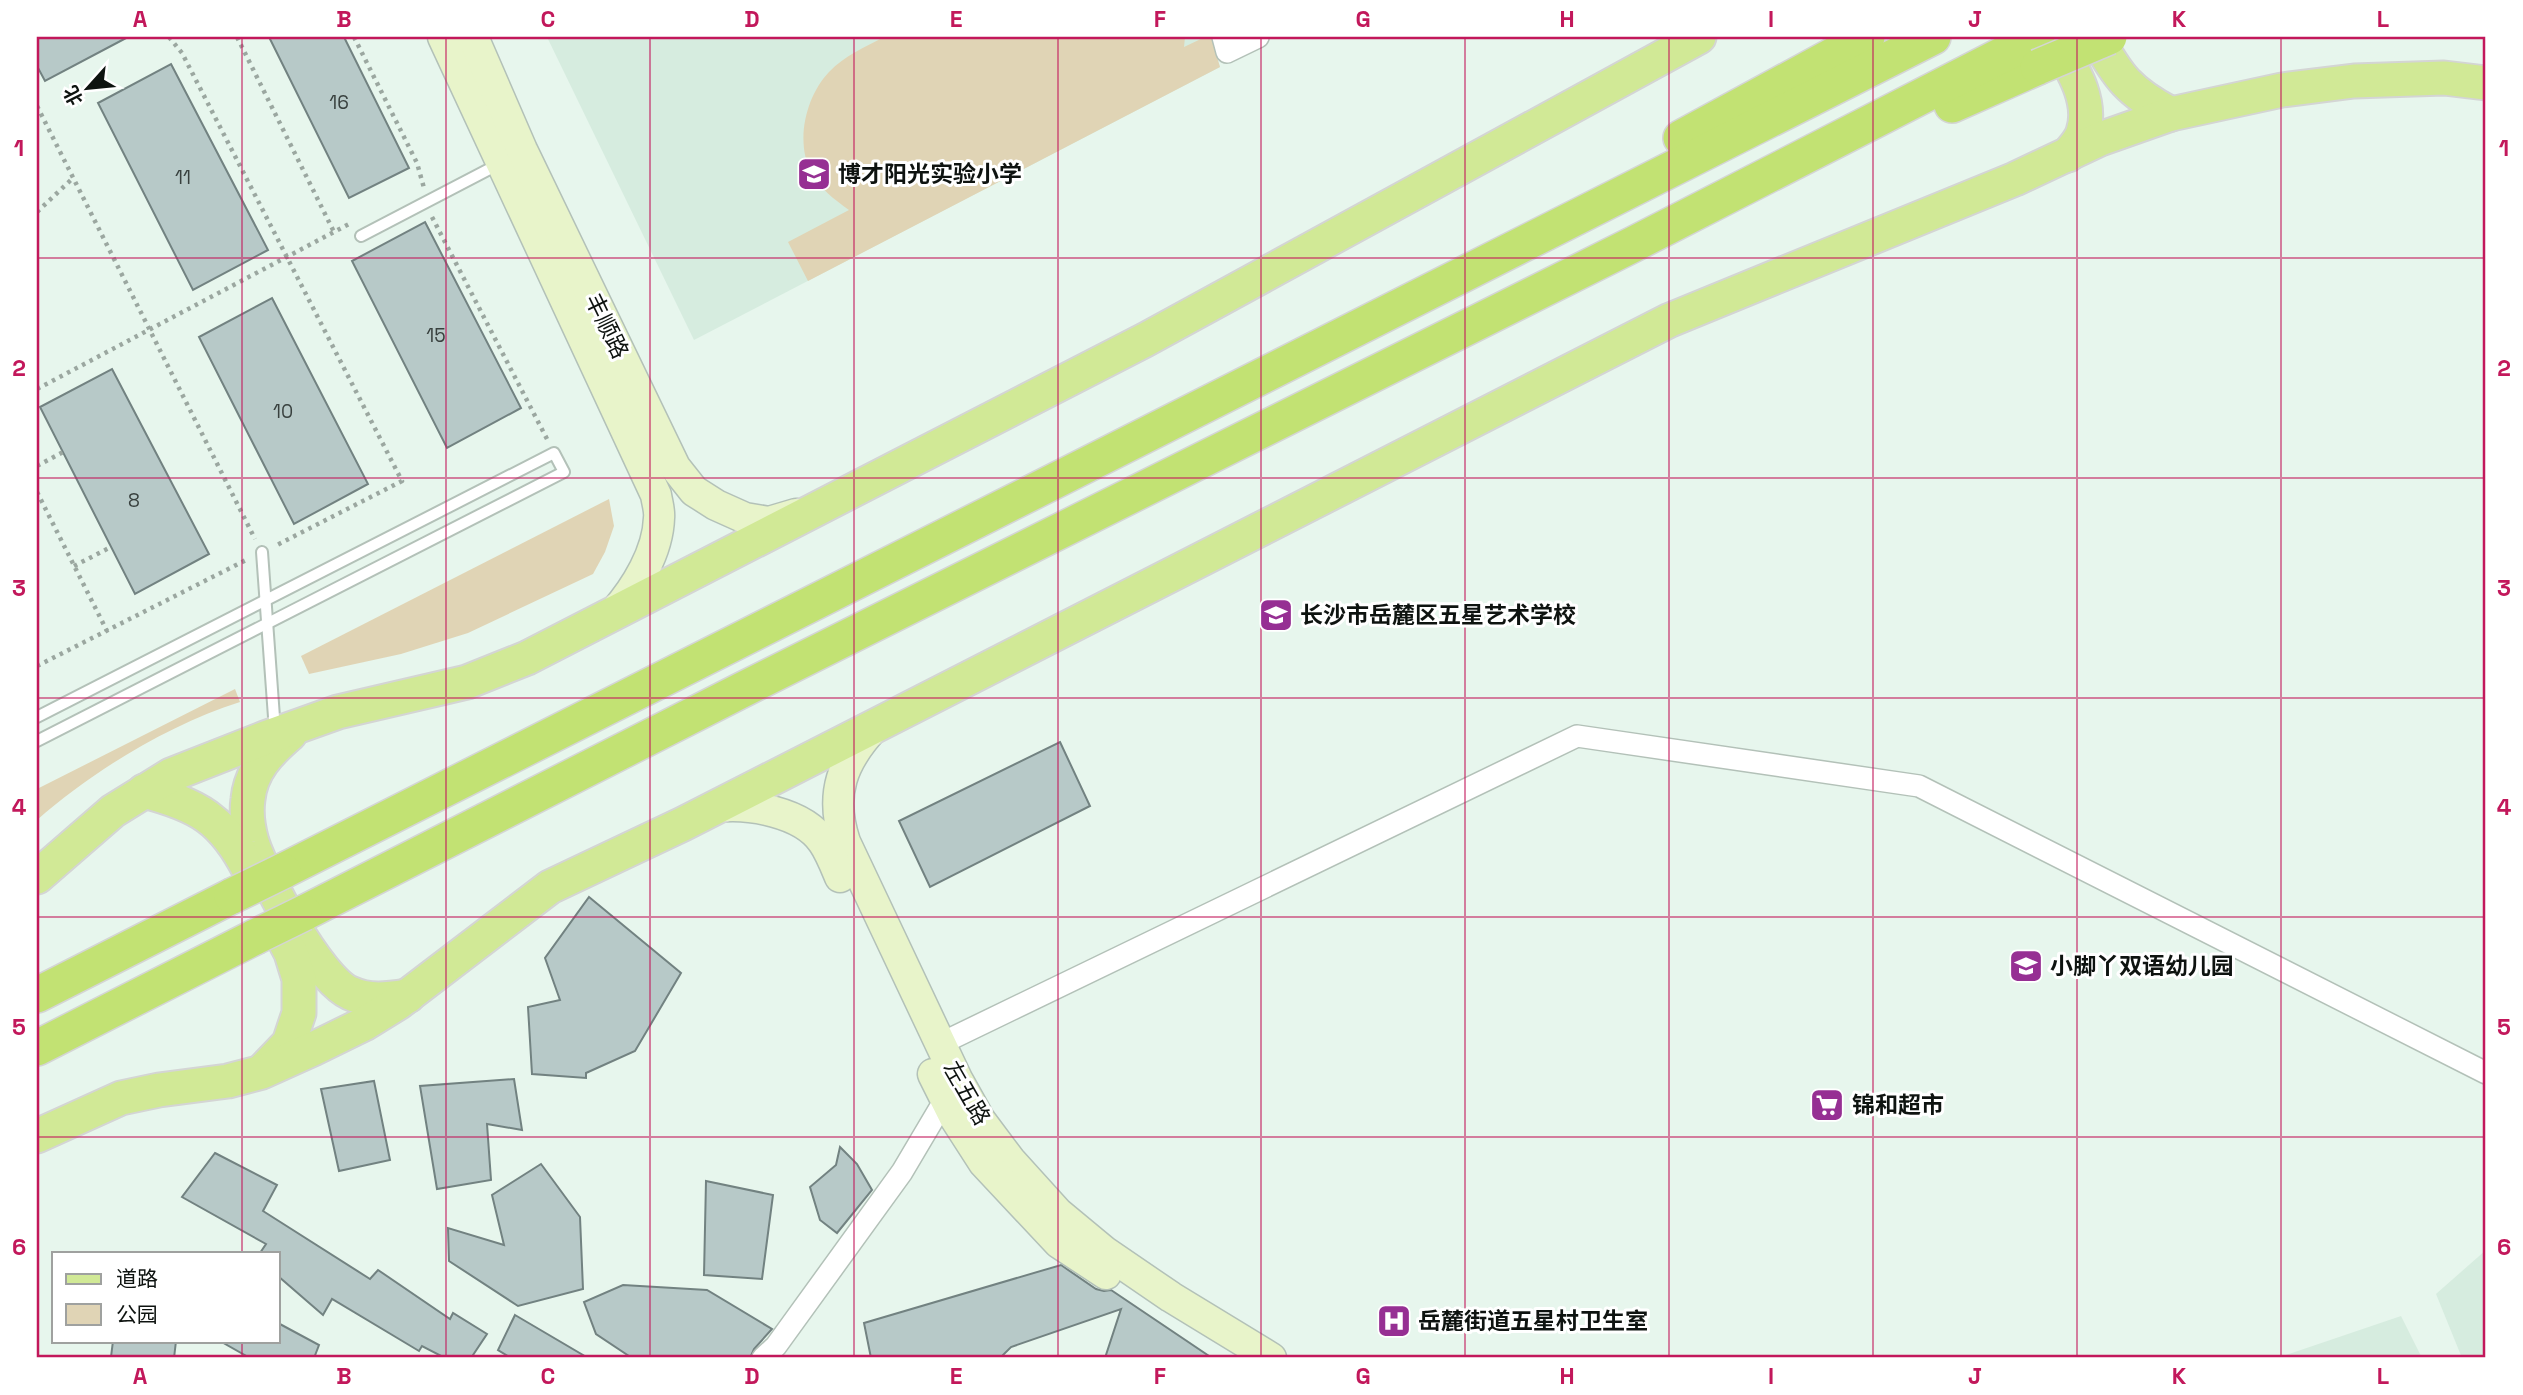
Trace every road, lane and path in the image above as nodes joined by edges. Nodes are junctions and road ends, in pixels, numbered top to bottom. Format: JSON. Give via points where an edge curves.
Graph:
{"nodes":[{"id":1,"x":169,"y":37,"type":"edge"},
{"id":2,"x":237,"y":37,"type":"edge"},
{"id":3,"x":354,"y":37,"type":"edge"},
{"id":4,"x":443,"y":37,"type":"edge"},
{"id":5,"x":473,"y":37,"type":"edge"},
{"id":6,"x":1223,"y":37,"type":"edge"},
{"id":7,"x":1258,"y":37,"type":"edge"},
{"id":8,"x":1699,"y":37,"type":"edge"},
{"id":9,"x":1867,"y":37,"type":"edge"},
{"id":10,"x":1933,"y":37,"type":"edge"},
{"id":11,"x":2096,"y":37,"type":"edge"},
{"id":12,"x":2109,"y":37,"type":"edge"},
{"id":13,"x":2039,"y":46,"type":"edge"},
{"id":14,"x":2486,"y":83,"type":"edge"},
{"id":15,"x":37,"y":106,"type":"edge"},
{"id":16,"x":2171,"y":114,"type":"junction"},
{"id":17,"x":2068,"y":155,"type":"junction"},
{"id":18,"x":501,"y":163,"type":"junction"},
{"id":19,"x":73,"y":178,"type":"junction"},
{"id":20,"x":435,"y":180,"type":"dead end"},
{"id":21,"x":423,"y":186,"type":"junction"},
{"id":22,"x":412,"y":191,"type":"dead end"},
{"id":23,"x":428,"y":201,"type":"junction"},
{"id":24,"x":37,"y":212,"type":"edge"},
{"id":25,"x":357,"y":220,"type":"dead end"},
{"id":26,"x":334,"y":232,"type":"junction"},
{"id":27,"x":361,"y":236,"type":"dead end"},
{"id":28,"x":287,"y":256,"type":"junction"},
{"id":29,"x":149,"y":329,"type":"junction"},
{"id":30,"x":1308,"y":353,"type":"junction"},
{"id":31,"x":37,"y":388,"type":"edge"},
{"id":32,"x":62,"y":452,"type":"dead end"},
{"id":33,"x":554,"y":453,"type":"junction"},
{"id":34,"x":37,"y":466,"type":"edge"},
{"id":35,"x":37,"y":492,"type":"edge"},
{"id":36,"x":816,"y":507,"type":"junction"},
{"id":37,"x":111,"y":547,"type":"dead end"},
{"id":38,"x":262,"y":552,"type":"junction"},
{"id":39,"x":74,"y":566,"type":"junction"},
{"id":40,"x":265,"y":601,"type":"junction"},
{"id":41,"x":614,"y":613,"type":"junction"},
{"id":42,"x":267,"y":624,"type":"junction"},
{"id":43,"x":107,"y":631,"type":"junction"},
{"id":44,"x":37,"y":666,"type":"edge"},
{"id":45,"x":37,"y":717,"type":"edge"},
{"id":46,"x":310,"y":722,"type":"junction"},
{"id":47,"x":876,"y":725,"type":"junction"},
{"id":48,"x":275,"y":734,"type":"junction"},
{"id":49,"x":37,"y":741,"type":"edge"},
{"id":50,"x":144,"y":792,"type":"junction"},
{"id":51,"x":715,"y":807,"type":"junction"},
{"id":52,"x":37,"y":877,"type":"edge"},
{"id":53,"x":37,"y":995,"type":"edge"},
{"id":54,"x":409,"y":996,"type":"junction"},
{"id":55,"x":940,"y":1044,"type":"junction"},
{"id":56,"x":37,"y":1048,"type":"edge"},
{"id":57,"x":262,"y":1072,"type":"junction"},
{"id":58,"x":2486,"y":1073,"type":"edge"},
{"id":59,"x":951,"y":1089,"type":"junction"},
{"id":60,"x":37,"y":1136,"type":"edge"},
{"id":61,"x":764,"y":1358,"type":"edge"},
{"id":62,"x":1232,"y":1358,"type":"edge"},
{"id":63,"x":1271,"y":1358,"type":"edge"}],
"edges":[{"from":1,"to":28,"type":"path","via":[[182,53]]},
{"from":2,"to":26,"type":"path"},
{"from":3,"to":21,"type":"path","via":[[417,163]]},
{"from":4,"to":18,"type":"main road"},
{"from":5,"to":36,"type":"main road","name":"丰顺路","via":[[675,467],[694,491],[745,518],[769,522]]},
{"from":6,"to":7,"type":"street","via":[[1227,52]]},
{"from":8,"to":36,"type":"main road","via":[[1145,340]]},
{"from":9,"to":30,"type":"highway","via":[[1411,287]]},
{"from":10,"to":30,"type":"highway"},
{"from":11,"to":16,"type":"main road","via":[[2127,84],[2142,99]]},
{"from":12,"to":13,"type":"highway","bridge":true},
{"from":13,"to":17,"type":"main road","via":[[2080,86],[2087,116],[2083,134]]},
{"from":13,"to":56,"type":"highway","bridge":true,"via":[[754,684]]},
{"from":14,"to":16,"type":"main road","via":[[2444,78],[2354,81],[2283,90]]},
{"from":15,"to":19,"type":"path"},
{"from":16,"to":17,"type":"main road"},
{"from":17,"to":47,"type":"main road","via":[[1670,320]]},
{"from":18,"to":23,"type":"lane"},
{"from":18,"to":41,"type":"main road","via":[[656,495],[660,517],[656,539],[636,583]]},
{"from":19,"to":24,"type":"path"},
{"from":19,"to":29,"type":"path"},
{"from":20,"to":21,"type":"path"},
{"from":21,"to":22,"type":"path"},
{"from":21,"to":23,"type":"path"},
{"from":23,"to":27,"type":"lane"},
{"from":23,"to":33,"type":"path","via":[[432,218]]},
{"from":25,"to":26,"type":"path"},
{"from":26,"to":28,"type":"path"},
{"from":28,"to":29,"type":"path"},
{"from":28,"to":38,"type":"path","via":[[402,481]]},
{"from":29,"to":31,"type":"path"},
{"from":29,"to":38,"type":"path"},
{"from":30,"to":53,"type":"highway","bridge":true},
{"from":32,"to":34,"type":"path"},
{"from":33,"to":40,"type":"lane"},
{"from":33,"to":42,"type":"lane","via":[[564,472]]},
{"from":35,"to":39,"type":"path"},
{"from":36,"to":41,"type":"main road"},
{"from":37,"to":39,"type":"path"},
{"from":38,"to":40,"type":"lane"},
{"from":38,"to":43,"type":"path"},
{"from":39,"to":43,"type":"path"},
{"from":40,"to":42,"type":"lane"},
{"from":40,"to":45,"type":"lane"},
{"from":41,"to":46,"type":"main road","via":[[467,682]]},
{"from":42,"to":48,"type":"lane"},
{"from":42,"to":49,"type":"lane"},
{"from":43,"to":44,"type":"path"},
{"from":46,"to":48,"type":"main road"},
{"from":46,"to":54,"type":"main road","via":[[269,752],[255,771],[248,798],[251,840],[303,943],[331,979],[348,993],[367,999]]},
{"from":47,"to":51,"type":"main road"},
{"from":47,"to":55,"type":"main road","name":"左五路","via":[[848,763],[839,792],[838,819]]},
{"from":48,"to":50,"type":"main road","via":[[201,762]]},
{"from":50,"to":52,"type":"main road","via":[[113,811]]},
{"from":50,"to":57,"type":"main road","via":[[178,800],[224,830],[291,953],[299,979],[299,1013],[289,1043]]},
{"from":51,"to":54,"type":"main road","via":[[550,887]]},
{"from":51,"to":59,"type":"main road","name":"左五路","via":[[766,808],[810,829],[822,840]]},
{"from":54,"to":57,"type":"main road","via":[[364,1024]]},
{"from":55,"to":58,"type":"street","via":[[1577,736],[1919,786]]},
{"from":55,"to":59,"type":"main road","name":"左五路"},
{"from":57,"to":60,"type":"main road","via":[[121,1098]]},
{"from":59,"to":61,"type":"street","via":[[902,1172]]},
{"from":59,"to":62,"type":"main road","name":"左五路","via":[[984,1163],[1059,1243]]},
{"from":59,"to":63,"type":"main road","name":"左五路","via":[[1058,1213],[1171,1297]]}]}
